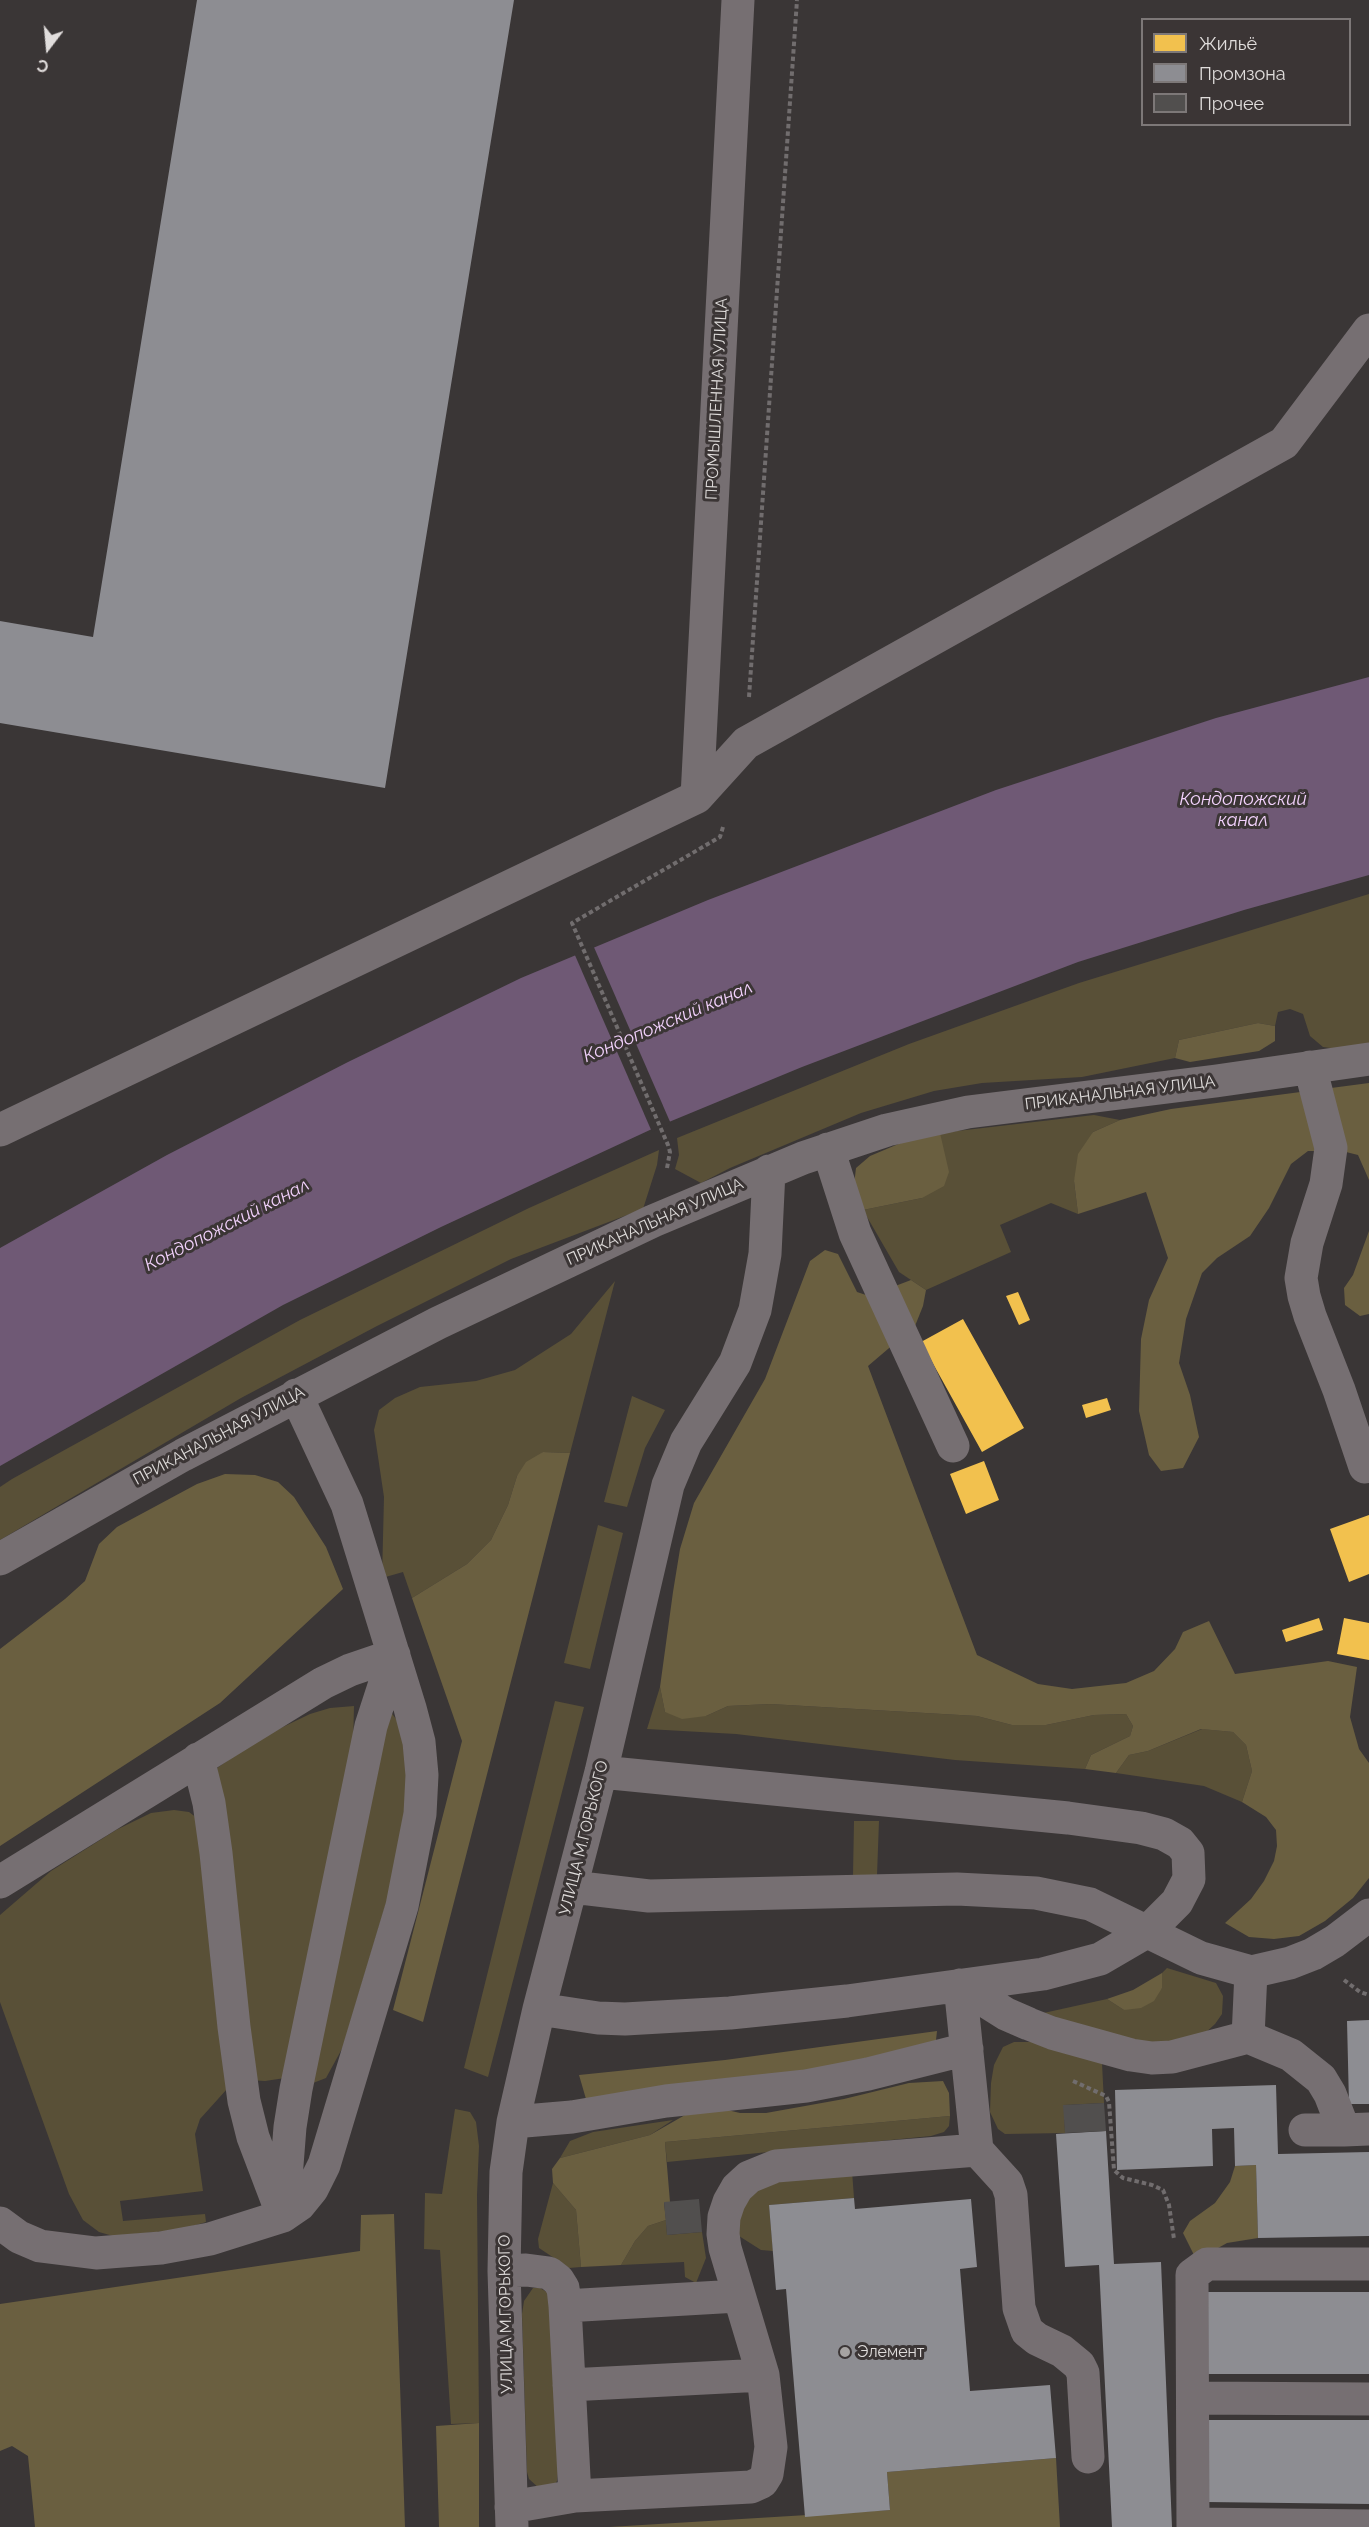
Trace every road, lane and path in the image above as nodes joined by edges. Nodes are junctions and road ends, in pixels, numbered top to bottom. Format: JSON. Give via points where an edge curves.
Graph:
{"nodes":[{"id":1,"x":738,"y":0,"type":"edge"},
{"id":2,"x":1369,"y":331,"type":"edge"},
{"id":3,"x":696,"y":797,"type":"junction"},
{"id":4,"x":575,"y":930,"type":"dead end"},
{"id":5,"x":1369,"y":1059,"type":"edge"},
{"id":6,"x":1310,"y":1067,"type":"junction"},
{"id":7,"x":0,"y":1130,"type":"edge"},
{"id":8,"x":828,"y":1149,"type":"junction"},
{"id":9,"x":667,"y":1168,"type":"dead end"},
{"id":10,"x":769,"y":1171,"type":"junction"},
{"id":11,"x":296,"y":1395,"type":"junction"},
{"id":12,"x":953,"y":1446,"type":"dead end"},
{"id":13,"x":1365,"y":1467,"type":"dead end"},
{"id":14,"x":0,"y":1559,"type":"edge"},
{"id":15,"x":394,"y":1655,"type":"junction"},
{"id":16,"x":198,"y":1760,"type":"junction"},
{"id":17,"x":601,"y":1772,"type":"junction"},
{"id":18,"x":0,"y":1882,"type":"edge"},
{"id":19,"x":572,"y":1887,"type":"junction"},
{"id":20,"x":1369,"y":1915,"type":"edge"},
{"id":21,"x":1148,"y":1931,"type":"junction"},
{"id":22,"x":1251,"y":1972,"type":"junction"},
{"id":23,"x":960,"y":1985,"type":"junction"},
{"id":24,"x":539,"y":2009,"type":"junction"},
{"id":25,"x":1052,"y":2033,"type":"junction"},
{"id":26,"x":1248,"y":2037,"type":"junction"},
{"id":27,"x":967,"y":2049,"type":"junction"},
{"id":28,"x":513,"y":2122,"type":"junction"},
{"id":29,"x":1356,"y":2129,"type":"edge"},
{"id":30,"x":1305,"y":2130,"type":"dead end"},
{"id":31,"x":977,"y":2150,"type":"junction"},
{"id":32,"x":283,"y":2216,"type":"junction"},
{"id":33,"x":0,"y":2223,"type":"edge"},
{"id":34,"x":1369,"y":2264,"type":"edge"},
{"id":35,"x":504,"y":2271,"type":"junction"},
{"id":36,"x":1192,"y":2275,"type":"junction"},
{"id":37,"x":738,"y":2296,"type":"junction"},
{"id":38,"x":565,"y":2307,"type":"junction"},
{"id":39,"x":763,"y":2375,"type":"junction"},
{"id":40,"x":569,"y":2385,"type":"junction"},
{"id":41,"x":1193,"y":2398,"type":"junction"},
{"id":42,"x":1369,"y":2399,"type":"edge"},
{"id":43,"x":1088,"y":2457,"type":"dead end"},
{"id":44,"x":575,"y":2496,"type":"junction"},
{"id":45,"x":511,"y":2517,"type":"edge"},
{"id":46,"x":1193,"y":2526,"type":"edge"},
{"id":47,"x":1369,"y":2526,"type":"edge"}],
"edges":[{"from":1,"to":3,"type":"street","name":"ПРОМЫШЛЕННАЯ УЛИЦА"},
{"from":2,"to":3,"type":"street","via":[[1284,442],[746,743]]},
{"from":3,"to":7,"type":"street"},
{"from":4,"to":9,"type":"path","via":[[664,1134],[670,1152]]},
{"from":5,"to":6,"type":"street","name":"ПРИКАНАЛЬНАЯ УЛИЦА"},
{"from":6,"to":8,"type":"street","name":"ПРИКАНАЛЬНАЯ УЛИЦА","via":[[968,1112],[886,1130]]},
{"from":6,"to":13,"type":"street","via":[[1331,1148],[1326,1184],[1301,1278]]},
{"from":8,"to":10,"type":"street","name":"ПРИКАНАЛЬНАЯ УЛИЦА"},
{"from":8,"to":12,"type":"street","via":[[855,1233]]},
{"from":10,"to":11,"type":"street","name":"ПРИКАНАЛЬНАЯ УЛИЦА","via":[[459,1312]]},
{"from":10,"to":17,"type":"street","name":"УЛИЦА М.ГОРЬКОГО","via":[[765,1254],[755,1310],[735,1363],[686,1442],[668,1485]]},
{"from":11,"to":14,"type":"street","name":"ПРИКАНАЛЬНАЯ УЛИЦА","via":[[172,1460]]},
{"from":11,"to":15,"type":"street","via":[[347,1504]]},
{"from":15,"to":16,"type":"street","via":[[323,1683]]},
{"from":15,"to":32,"type":"street","via":[[371,1726],[296,2090]]},
{"from":15,"to":32,"type":"street","via":[[419,1742],[420,1814],[413,1854],[396,1927],[324,2165],[312,2189]]},
{"from":16,"to":18,"type":"street"},
{"from":16,"to":32,"type":"street","via":[[216,1852],[244,2101],[253,2137]]},
{"from":17,"to":19,"type":"street","name":"УЛИЦА М.ГОРЬКОГО"},
{"from":17,"to":21,"type":"street","via":[[1068,1818],[1164,1834],[1188,1853],[1188,1879],[1177,1902]]},
{"from":19,"to":21,"type":"street","via":[[618,1894],[683,1896],[999,1889],[1090,1904]]},
{"from":19,"to":24,"type":"street","name":"УЛИЦА М.ГОРЬКОГО"},
{"from":20,"to":22,"type":"street","via":[[1313,1954]]},
{"from":21,"to":22,"type":"street","via":[[1201,1958]]},
{"from":21,"to":23,"type":"street","via":[[1100,1959],[1078,1966]]},
{"from":22,"to":26,"type":"street"},
{"from":23,"to":24,"type":"street","via":[[847,2001],[676,2017],[598,2018]]},
{"from":23,"to":25,"type":"street","via":[[1006,2014]]},
{"from":23,"to":27,"type":"street"},
{"from":24,"to":28,"type":"street","name":"УЛИЦА М.ГОРЬКОГО"},
{"from":25,"to":26,"type":"street","via":[[1152,2058],[1194,2053]]},
{"from":25,"to":36,"type":"path","via":[[1067,2074],[1074,2082],[1106,2096],[1109,2102],[1112,2164],[1117,2175],[1163,2190],[1174,2239]]},
{"from":26,"to":29,"type":"street","via":[[1291,2055],[1314,2073]]},
{"from":27,"to":28,"type":"street","via":[[806,2086]]},
{"from":27,"to":31,"type":"street"},
{"from":28,"to":35,"type":"street","name":"УЛИЦА М.ГОРЬКОГО","via":[[506,2172]]},
{"from":29,"to":30,"type":"street"},
{"from":31,"to":37,"type":"street","via":[[776,2166],[748,2177],[737,2188],[724,2217],[725,2248]]},
{"from":31,"to":43,"type":"street","via":[[1007,2183],[1011,2195],[1019,2308],[1027,2331],[1072,2358],[1083,2373]]},
{"from":32,"to":33,"type":"street","via":[[210,2239],[96,2253],[40,2246]]},
{"from":34,"to":36,"type":"street","via":[[1207,2264]]},
{"from":35,"to":38,"type":"street","via":[[549,2273],[563,2288]]},
{"from":35,"to":45,"type":"street","name":"УЛИЦА М.ГОРЬКОГО"},
{"from":36,"to":41,"type":"street"},
{"from":37,"to":38,"type":"street"},
{"from":37,"to":39,"type":"street"},
{"from":38,"to":40,"type":"street"},
{"from":39,"to":40,"type":"street"},
{"from":39,"to":44,"type":"street","via":[[771,2447],[762,2482],[751,2487]]},
{"from":40,"to":44,"type":"street"},
{"from":41,"to":42,"type":"street"},
{"from":41,"to":46,"type":"street"},
{"from":44,"to":45,"type":"street"},
{"from":46,"to":47,"type":"street"}]}
